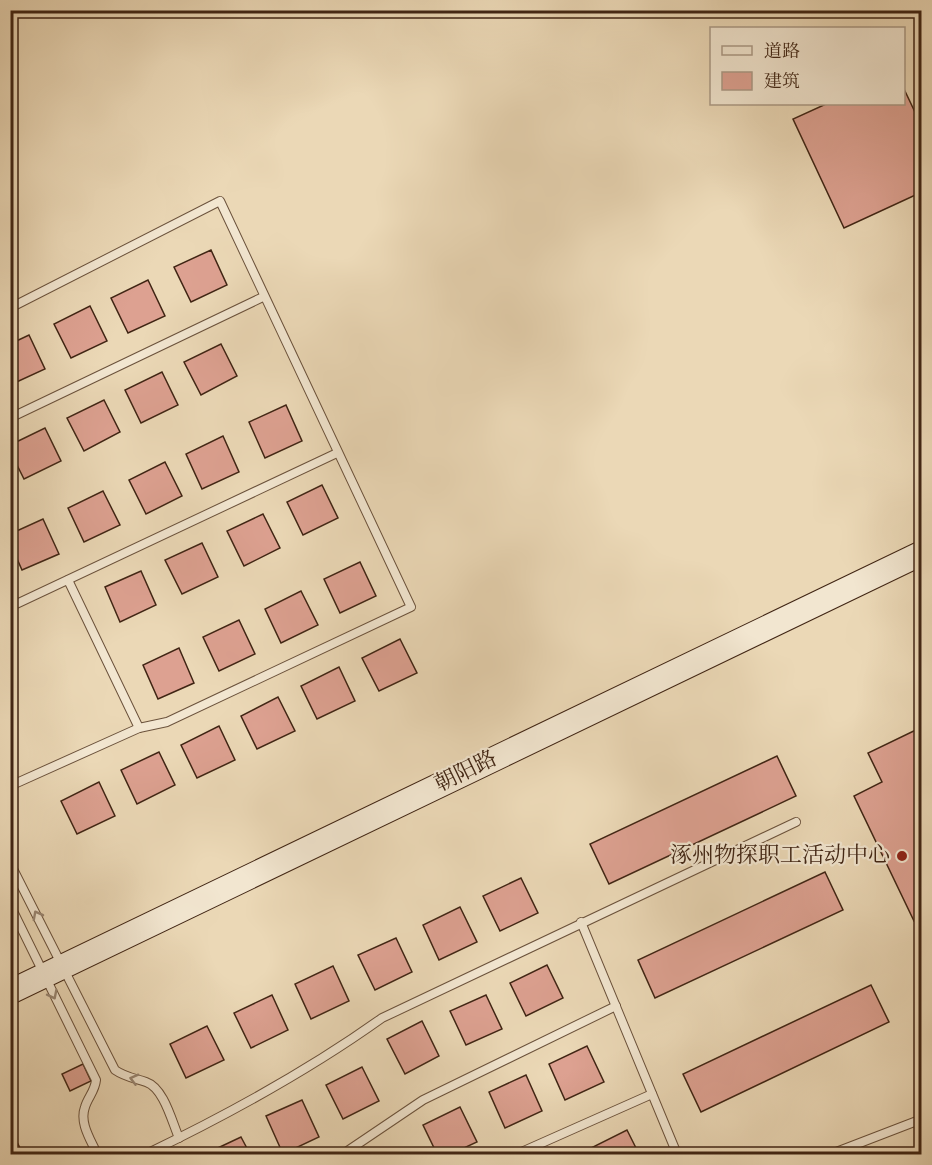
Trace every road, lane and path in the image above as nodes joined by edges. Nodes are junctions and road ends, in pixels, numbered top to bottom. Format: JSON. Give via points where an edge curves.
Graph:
{"nodes":[{"id":1,"x":263,"y":297,"type":"junction"},
{"id":2,"x":10,"y":308,"type":"edge"},
{"id":3,"x":10,"y":418,"type":"edge"},
{"id":4,"x":338,"y":453,"type":"junction"},
{"id":5,"x":921,"y":553,"type":"edge"},
{"id":6,"x":68,"y":580,"type":"junction"},
{"id":7,"x":10,"y":607,"type":"edge"},
{"id":8,"x":139,"y":728,"type":"junction"},
{"id":9,"x":10,"y":786,"type":"edge"},
{"id":10,"x":796,"y":822,"type":"dead end"},
{"id":11,"x":10,"y":863,"type":"edge"},
{"id":12,"x":10,"y":905,"type":"edge"},
{"id":13,"x":581,"y":922,"type":"junction"},
{"id":14,"x":54,"y":971,"type":"junction"},
{"id":15,"x":10,"y":992,"type":"edge"},
{"id":16,"x":616,"y":1006,"type":"junction"},
{"id":17,"x":652,"y":1094,"type":"junction"},
{"id":18,"x":921,"y":1119,"type":"edge"},
{"id":19,"x":179,"y":1138,"type":"junction"},
{"id":20,"x":163,"y":1151,"type":"edge"},
{"id":21,"x":97,"y":1155,"type":"edge"},
{"id":22,"x":146,"y":1155,"type":"edge"},
{"id":23,"x":343,"y":1155,"type":"edge"},
{"id":24,"x":517,"y":1155,"type":"edge"},
{"id":25,"x":676,"y":1155,"type":"edge"},
{"id":26,"x":831,"y":1155,"type":"edge"}],
"edges":[{"from":1,"to":2,"type":"lane","via":[[220,201]]},
{"from":1,"to":3,"type":"lane"},
{"from":1,"to":4,"type":"lane"},
{"from":4,"to":6,"type":"lane"},
{"from":4,"to":8,"type":"lane","via":[[411,607],[167,722]]},
{"from":5,"to":14,"type":"main road","name":"朝阳路"},
{"from":6,"to":7,"type":"lane"},
{"from":6,"to":8,"type":"lane"},
{"from":8,"to":9,"type":"lane"},
{"from":10,"to":13,"type":"lane"},
{"from":14,"to":11,"type":"lane","one_way":true},
{"from":12,"to":14,"type":"lane"},
{"from":13,"to":16,"type":"lane"},
{"from":13,"to":19,"type":"lane","via":[[382,1018],[338,1050]]},
{"from":14,"to":15,"type":"main road","name":"朝阳路"},
{"from":19,"to":14,"type":"lane","one_way":true,"via":[[158,1091],[148,1082],[115,1070]]},
{"from":14,"to":21,"type":"lane","one_way":true,"via":[[96,1080],[83,1122]]},
{"from":16,"to":17,"type":"lane"},
{"from":16,"to":23,"type":"lane","via":[[423,1100]]},
{"from":17,"to":24,"type":"lane"},
{"from":17,"to":25,"type":"lane"},
{"from":18,"to":26,"type":"lane"},
{"from":19,"to":20,"type":"lane"},
{"from":20,"to":22,"type":"lane"}]}
